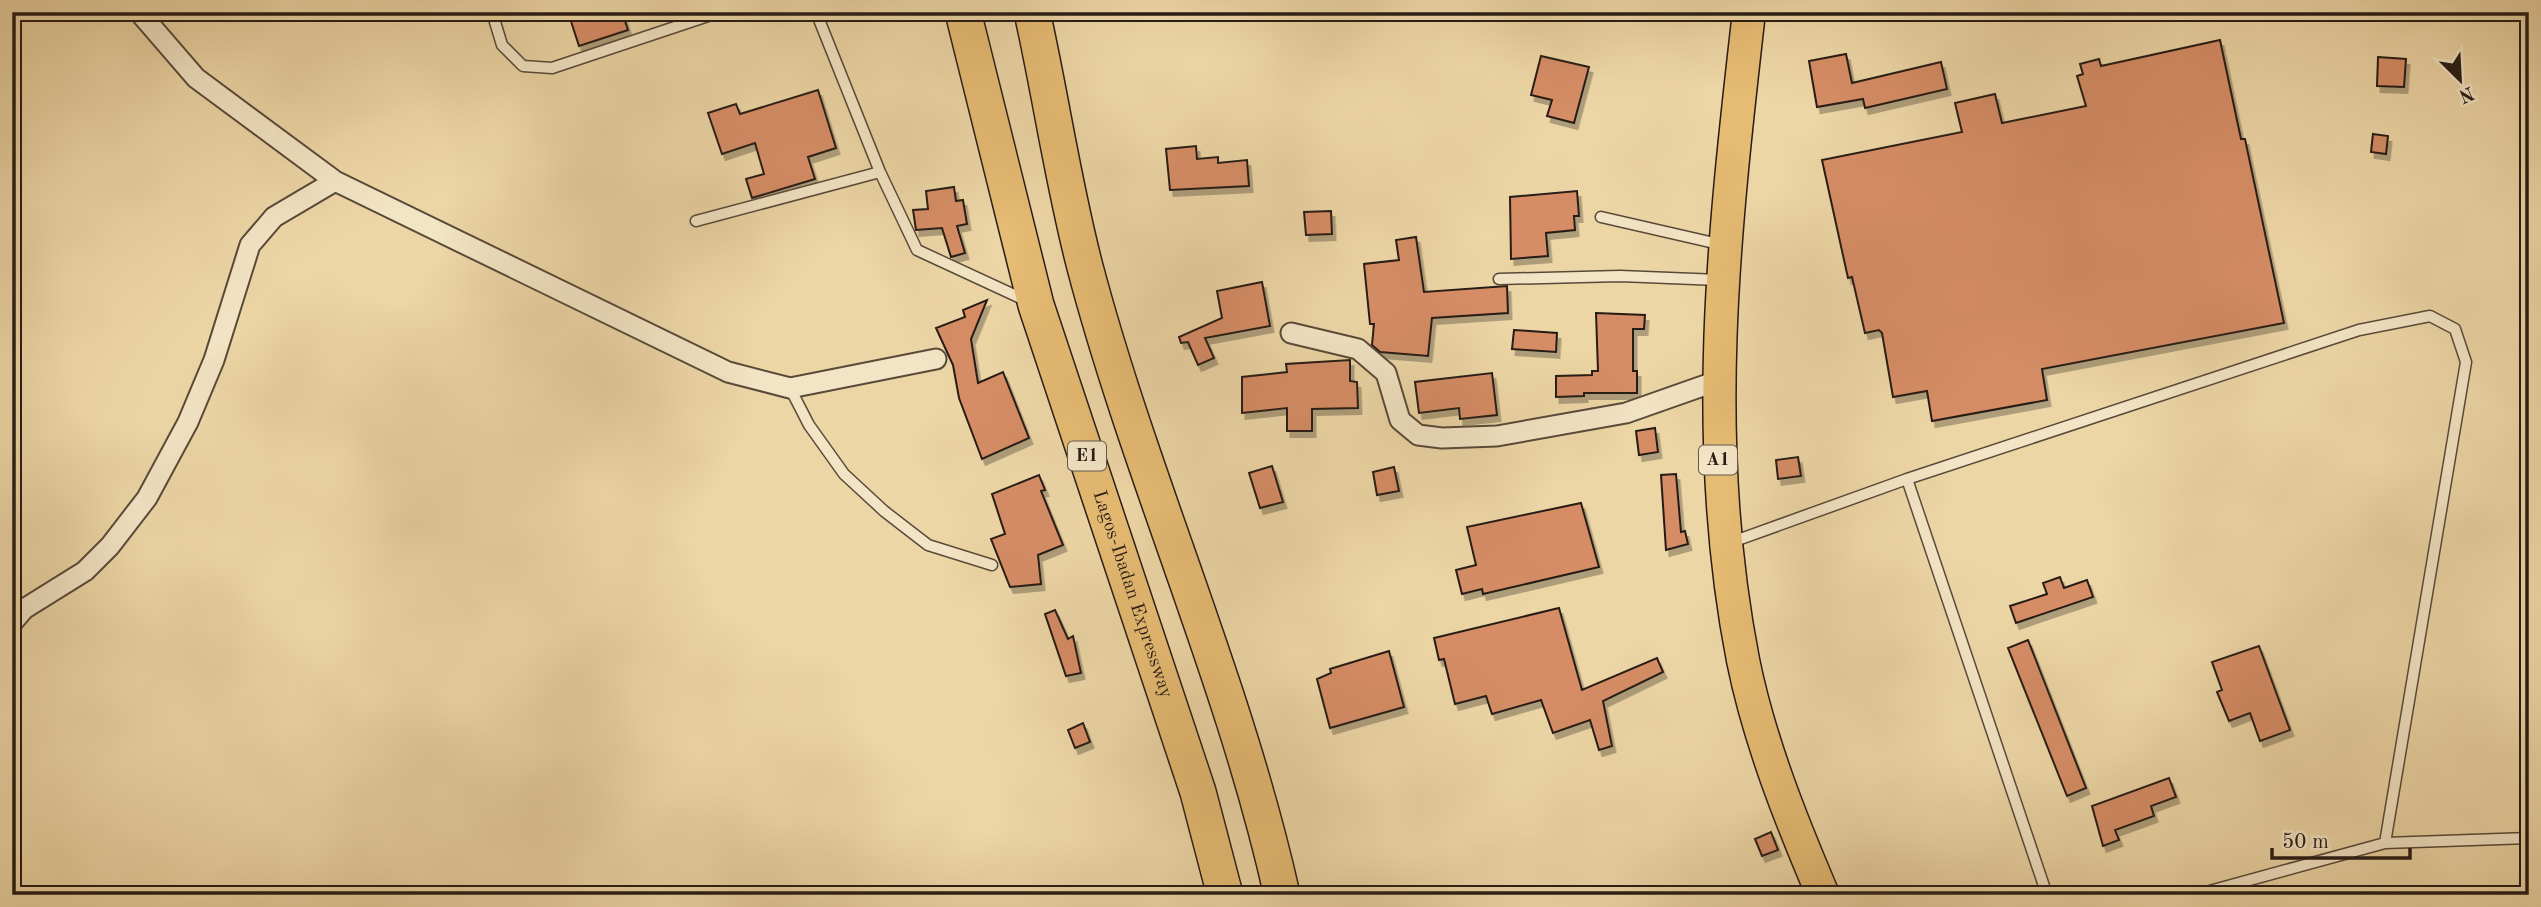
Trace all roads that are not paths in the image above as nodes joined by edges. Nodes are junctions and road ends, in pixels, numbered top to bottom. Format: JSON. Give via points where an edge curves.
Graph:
{"nodes":[{"id":1,"x":139,"y":12,"type":"edge"},
{"id":2,"x":492,"y":12,"type":"edge"},
{"id":3,"x":816,"y":12,"type":"edge"},
{"id":4,"x":963,"y":12,"type":"edge"},
{"id":5,"x":1032,"y":12,"type":"edge"},
{"id":6,"x":1749,"y":12,"type":"edge"},
{"id":7,"x":717,"y":13,"type":"edge"},
{"id":8,"x":880,"y":172,"type":"junction"},
{"id":9,"x":335,"y":181,"type":"junction"},
{"id":10,"x":1601,"y":217,"type":"dead end"},
{"id":11,"x":696,"y":221,"type":"dead end"},
{"id":12,"x":1726,"y":246,"type":"junction"},
{"id":13,"x":1499,"y":279,"type":"dead end"},
{"id":14,"x":1723,"y":280,"type":"junction"},
{"id":15,"x":1036,"y":305,"type":"junction"},
{"id":16,"x":1291,"y":333,"type":"dead end"},
{"id":17,"x":936,"y":359,"type":"dead end"},
{"id":18,"x":1717,"y":381,"type":"junction"},
{"id":19,"x":790,"y":388,"type":"junction"},
{"id":20,"x":1907,"y":479,"type":"junction"},
{"id":21,"x":1725,"y":545,"type":"junction"},
{"id":22,"x":992,"y":565,"type":"dead end"},
{"id":23,"x":12,"y":623,"type":"edge"},
{"id":24,"x":2529,"y":838,"type":"edge"},
{"id":25,"x":2385,"y":843,"type":"junction"},
{"id":26,"x":1225,"y":895,"type":"edge"},
{"id":27,"x":1282,"y":895,"type":"edge"},
{"id":28,"x":1823,"y":895,"type":"edge"},
{"id":29,"x":2047,"y":895,"type":"edge"},
{"id":30,"x":2194,"y":895,"type":"edge"}],
"edges":[{"from":1,"to":9,"type":"street","via":[[196,78]]},
{"from":2,"to":7,"type":"lane","via":[[502,45],[523,66],[552,68]]},
{"from":3,"to":8,"type":"lane"},
{"from":4,"to":15,"type":"highway","name":"Lagos-Ibadan Expressway","number":"E1"},
{"from":5,"to":27,"type":"highway","via":[[1085,266],[1137,436],[1226,696]]},
{"from":6,"to":12,"type":"highway","number":"A1"},
{"from":8,"to":11,"type":"lane"},
{"from":8,"to":15,"type":"lane","via":[[917,250]]},
{"from":9,"to":19,"type":"street","via":[[728,372]]},
{"from":9,"to":23,"type":"street","via":[[274,217],[250,245],[214,360],[188,422],[147,498],[85,571],[24,609]]},
{"from":10,"to":12,"type":"lane"},
{"from":12,"to":14,"type":"highway","number":"A1"},
{"from":13,"to":14,"type":"lane","via":[[1620,276]]},
{"from":14,"to":18,"type":"highway","number":"A1"},
{"from":15,"to":26,"type":"highway","name":"Lagos-Ibadan Expressway","number":"E1","via":[[1198,792]]},
{"from":16,"to":18,"type":"street","via":[[1358,349],[1386,373],[1401,421],[1418,435],[1442,438],[1497,436],[1626,413]]},
{"from":17,"to":19,"type":"street"},
{"from":18,"to":21,"type":"highway","number":"A1"},
{"from":19,"to":22,"type":"lane","via":[[809,425],[844,474],[884,511],[928,545]]},
{"from":20,"to":21,"type":"lane"},
{"from":20,"to":25,"type":"lane","via":[[2359,330],[2430,316],[2455,329],[2466,362]]},
{"from":20,"to":29,"type":"lane"},
{"from":21,"to":28,"type":"highway","number":"A1","via":[[1743,660],[1760,725]]},
{"from":24,"to":25,"type":"lane"},
{"from":25,"to":30,"type":"lane"}]}
